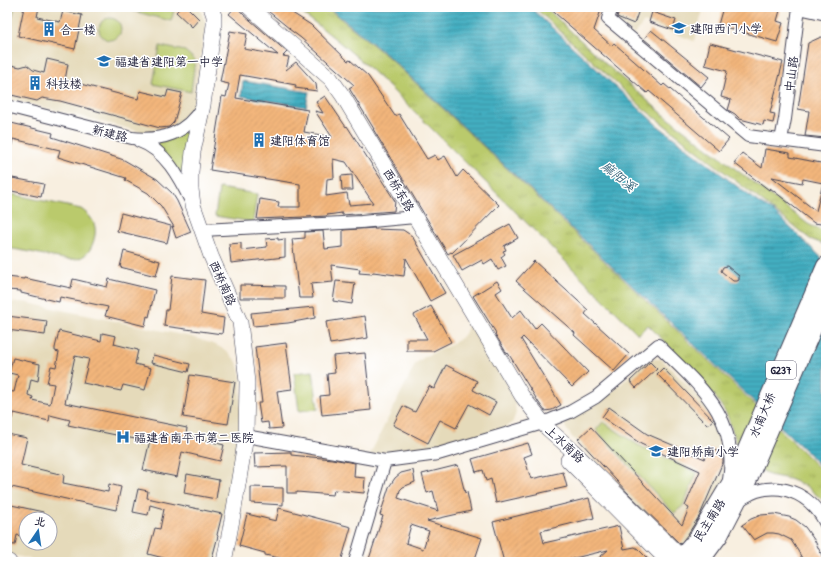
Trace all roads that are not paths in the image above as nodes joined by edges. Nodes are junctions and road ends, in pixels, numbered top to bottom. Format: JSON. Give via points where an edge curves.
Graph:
{"nodes":[{"id":1,"x":211,"y":7,"type":"edge"},
{"id":2,"x":249,"y":7,"type":"edge"},
{"id":3,"x":612,"y":7,"type":"edge"},
{"id":4,"x":799,"y":7,"type":"edge"},
{"id":5,"x":826,"y":14,"type":"edge"},
{"id":6,"x":203,"y":105,"type":"junction"},
{"id":7,"x":7,"y":106,"type":"edge"},
{"id":8,"x":132,"y":138,"type":"junction"},
{"id":9,"x":781,"y":140,"type":"junction"},
{"id":10,"x":826,"y":146,"type":"edge"},
{"id":11,"x":193,"y":206,"type":"junction"},
{"id":12,"x":415,"y":217,"type":"junction"},
{"id":13,"x":202,"y":230,"type":"junction"},
{"id":14,"x":826,"y":266,"type":"edge"},
{"id":15,"x":826,"y":297,"type":"edge"},
{"id":16,"x":543,"y":423,"type":"junction"},
{"id":17,"x":246,"y":436,"type":"junction"},
{"id":18,"x":385,"y":461,"type":"junction"},
{"id":19,"x":737,"y":487,"type":"junction"},
{"id":20,"x":826,"y":524,"type":"edge"},
{"id":21,"x":683,"y":561,"type":"edge"},
{"id":22,"x":224,"y":562,"type":"edge"},
{"id":23,"x":355,"y":562,"type":"edge"}],
"edges":[{"from":1,"to":6,"type":"main road","name":"西桥南路","via":[[214,25]]},
{"from":2,"to":12,"type":"main road","name":"西桥东路","via":[[331,79]]},
{"from":3,"to":9,"type":"street","via":[[608,20],[748,136]]},
{"from":4,"to":5,"type":"street"},
{"from":4,"to":9,"type":"street","name":"中山路"},
{"from":6,"to":8,"type":"street","name":"新建路","via":[[185,127],[174,133],[155,139]]},
{"from":6,"to":11,"type":"main road","name":"西桥南路","via":[[191,172]]},
{"from":7,"to":8,"type":"street","name":"新建路"},
{"from":8,"to":11,"type":"street","via":[[146,143],[167,161],[183,184]]},
{"from":9,"to":10,"type":"street"},
{"from":11,"to":13,"type":"main road","name":"西桥南路"},
{"from":12,"to":13,"type":"street"},
{"from":12,"to":16,"type":"main road","name":"西桥东路","via":[[522,396]]},
{"from":13,"to":17,"type":"main road","name":"西桥南路","via":[[240,322],[247,382]]},
{"from":14,"to":19,"type":"highway","name":"水南大桥","number":"G237"},
{"from":15,"to":19,"type":"highway","name":"水南大桥","number":"G237"},
{"from":16,"to":18,"type":"street","via":[[438,454]]},
{"from":16,"to":19,"type":"street","via":[[570,412],[596,397],[658,345],[700,387],[721,416],[726,428]]},
{"from":16,"to":21,"type":"main road","name":"上水南路"},
{"from":17,"to":18,"type":"street"},
{"from":17,"to":22,"type":"main road","name":"西桥南路"},
{"from":18,"to":23,"type":"street"},
{"from":19,"to":20,"type":"street","via":[[753,493],[780,488],[798,494],[820,513]]},
{"from":19,"to":21,"type":"highway","name":"民主南路","number":"G237"}]}
